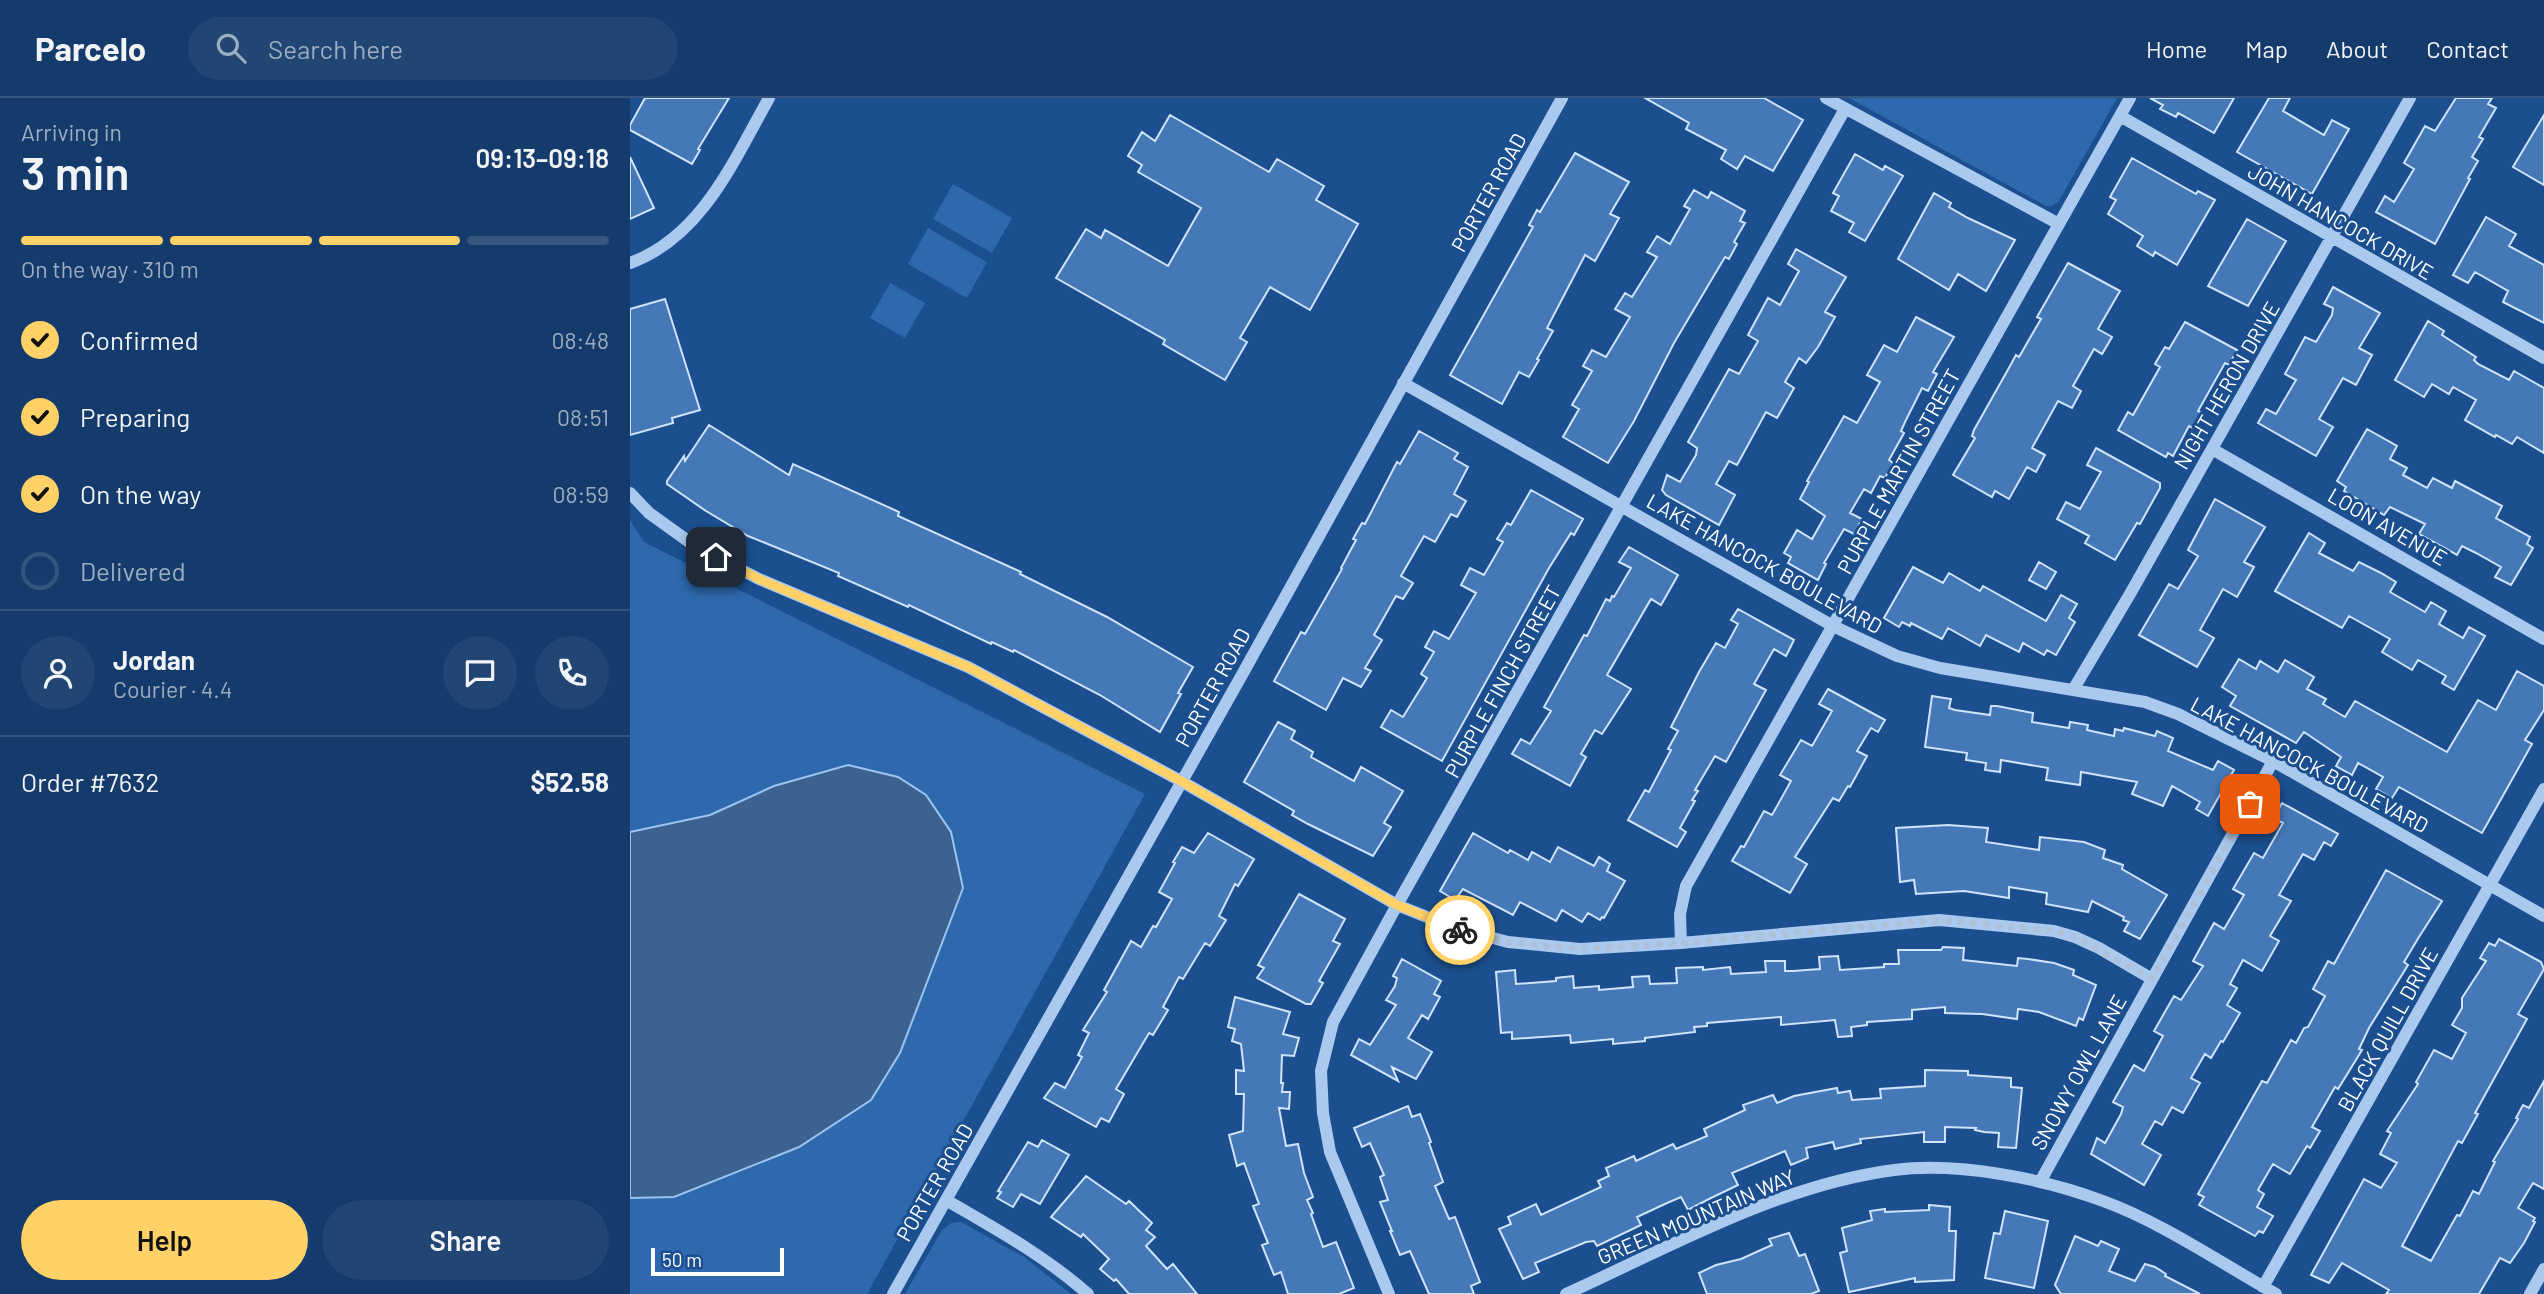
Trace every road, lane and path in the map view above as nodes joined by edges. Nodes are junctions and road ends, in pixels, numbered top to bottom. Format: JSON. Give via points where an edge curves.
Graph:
{"nodes":[{"id":1,"x":769,"y":98,"type":"edge"},
{"id":2,"x":1562,"y":98,"type":"edge"},
{"id":3,"x":1826,"y":98,"type":"edge"},
{"id":4,"x":2130,"y":98,"type":"edge"},
{"id":5,"x":2410,"y":98,"type":"edge"},
{"id":6,"x":1844,"y":109,"type":"junction"},
{"id":7,"x":2120,"y":116,"type":"junction"},
{"id":8,"x":2059,"y":224,"type":"junction"},
{"id":9,"x":2332,"y":238,"type":"junction"},
{"id":10,"x":630,"y":263,"type":"edge"},
{"id":11,"x":2544,"y":358,"type":"edge"},
{"id":12,"x":1403,"y":383,"type":"junction"},
{"id":13,"x":2212,"y":449,"type":"junction"},
{"id":14,"x":630,"y":492,"type":"edge"},
{"id":15,"x":1622,"y":506,"type":"junction"},
{"id":16,"x":1833,"y":626,"type":"junction"},
{"id":17,"x":2544,"y":639,"type":"edge"},
{"id":18,"x":2073,"y":690,"type":"junction"},
{"id":19,"x":2273,"y":761,"type":"junction"},
{"id":20,"x":1181,"y":781,"type":"junction"},
{"id":21,"x":2544,"y":789,"type":"edge"},
{"id":22,"x":2489,"y":886,"type":"junction"},
{"id":23,"x":1397,"y":905,"type":"junction"},
{"id":24,"x":2544,"y":916,"type":"edge"},
{"id":25,"x":1681,"y":943,"type":"junction"},
{"id":26,"x":2152,"y":979,"type":"junction"},
{"id":27,"x":2039,"y":1182,"type":"junction"},
{"id":28,"x":946,"y":1200,"type":"junction"},
{"id":29,"x":2544,"y":1269,"type":"edge"},
{"id":30,"x":2263,"y":1287,"type":"junction"},
{"id":31,"x":893,"y":1294,"type":"edge"},
{"id":32,"x":1088,"y":1294,"type":"edge"},
{"id":33,"x":1389,"y":1294,"type":"edge"},
{"id":34,"x":1566,"y":1294,"type":"edge"},
{"id":35,"x":2276,"y":1294,"type":"edge"},
{"id":36,"x":2530,"y":1294,"type":"edge"}],
"edges":[{"from":1,"to":10,"type":"street","via":[[707,206],[670,240]]},
{"from":2,"to":12,"type":"street","name":"PORTER ROAD"},
{"from":3,"to":6,"type":"street"},
{"from":4,"to":7,"type":"street","name":"PURPLE MARTIN STREET"},
{"from":5,"to":9,"type":"street","name":"NIGHT HERON DRIVE"},
{"from":6,"to":8,"type":"street"},
{"from":6,"to":15,"type":"street","name":"PURPLE FINCH STREET"},
{"from":7,"to":8,"type":"street","name":"PURPLE MARTIN STREET"},
{"from":7,"to":9,"type":"street","name":"JOHN HANCOCK DRIVE"},
{"from":8,"to":16,"type":"street","name":"PURPLE MARTIN STREET"},
{"from":9,"to":11,"type":"street","name":"JOHN HANCOCK DRIVE"},
{"from":9,"to":13,"type":"street","name":"NIGHT HERON DRIVE"},
{"from":12,"to":15,"type":"street","name":"LAKE HANCOCK BOULEVARD"},
{"from":12,"to":20,"type":"street","name":"PORTER ROAD"},
{"from":13,"to":17,"type":"street","name":"LOON AVENUE"},
{"from":13,"to":18,"type":"street","name":"NIGHT HERON DRIVE"},
{"from":14,"to":20,"type":"street","via":[[649,513],[695,547],[759,579],[968,667]]},
{"from":15,"to":16,"type":"street","name":"LAKE HANCOCK BOULEVARD"},
{"from":15,"to":23,"type":"street","name":"PURPLE FINCH STREET"},
{"from":16,"to":18,"type":"street","name":"LAKE HANCOCK BOULEVARD","via":[[1897,656],[1940,668]]},
{"from":16,"to":25,"type":"street","name":"PURPLE MARTIN STREET","via":[[1686,886],[1680,914]]},
{"from":18,"to":19,"type":"street","name":"LAKE HANCOCK BOULEVARD","via":[[2145,702]]},
{"from":19,"to":22,"type":"street","name":"LAKE HANCOCK BOULEVARD"},
{"from":19,"to":26,"type":"street","name":"SNOWY OWL LANE"},
{"from":20,"to":23,"type":"street"},
{"from":20,"to":28,"type":"street","name":"PORTER ROAD"},
{"from":21,"to":22,"type":"street","name":"BLACK QUILL DRIVE"},
{"from":22,"to":24,"type":"street","name":"LAKE HANCOCK BOULEVARD"},
{"from":22,"to":30,"type":"street","name":"BLACK QUILL DRIVE"},
{"from":23,"to":25,"type":"street","via":[[1507,942],[1580,949]]},
{"from":23,"to":33,"type":"street","name":"PURPLE FINCH STREET","via":[[1333,1023],[1321,1072],[1330,1152]]},
{"from":25,"to":26,"type":"street","via":[[1939,920],[2054,931],[2075,937]]},
{"from":26,"to":27,"type":"street","name":"SNOWY OWL LANE"},
{"from":27,"to":30,"type":"street","name":"GREEN MOUNTAIN WAY","via":[[2103,1200],[2140,1217]]},
{"from":27,"to":34,"type":"street","name":"GREEN MOUNTAIN WAY","via":[[1934,1170],[1857,1177],[1768,1202]]},
{"from":28,"to":31,"type":"street","name":"PORTER ROAD"},
{"from":28,"to":32,"type":"street","via":[[1024,1245]]},
{"from":29,"to":36,"type":"street"},
{"from":30,"to":35,"type":"street","name":"GREEN MOUNTAIN WAY"}]}
